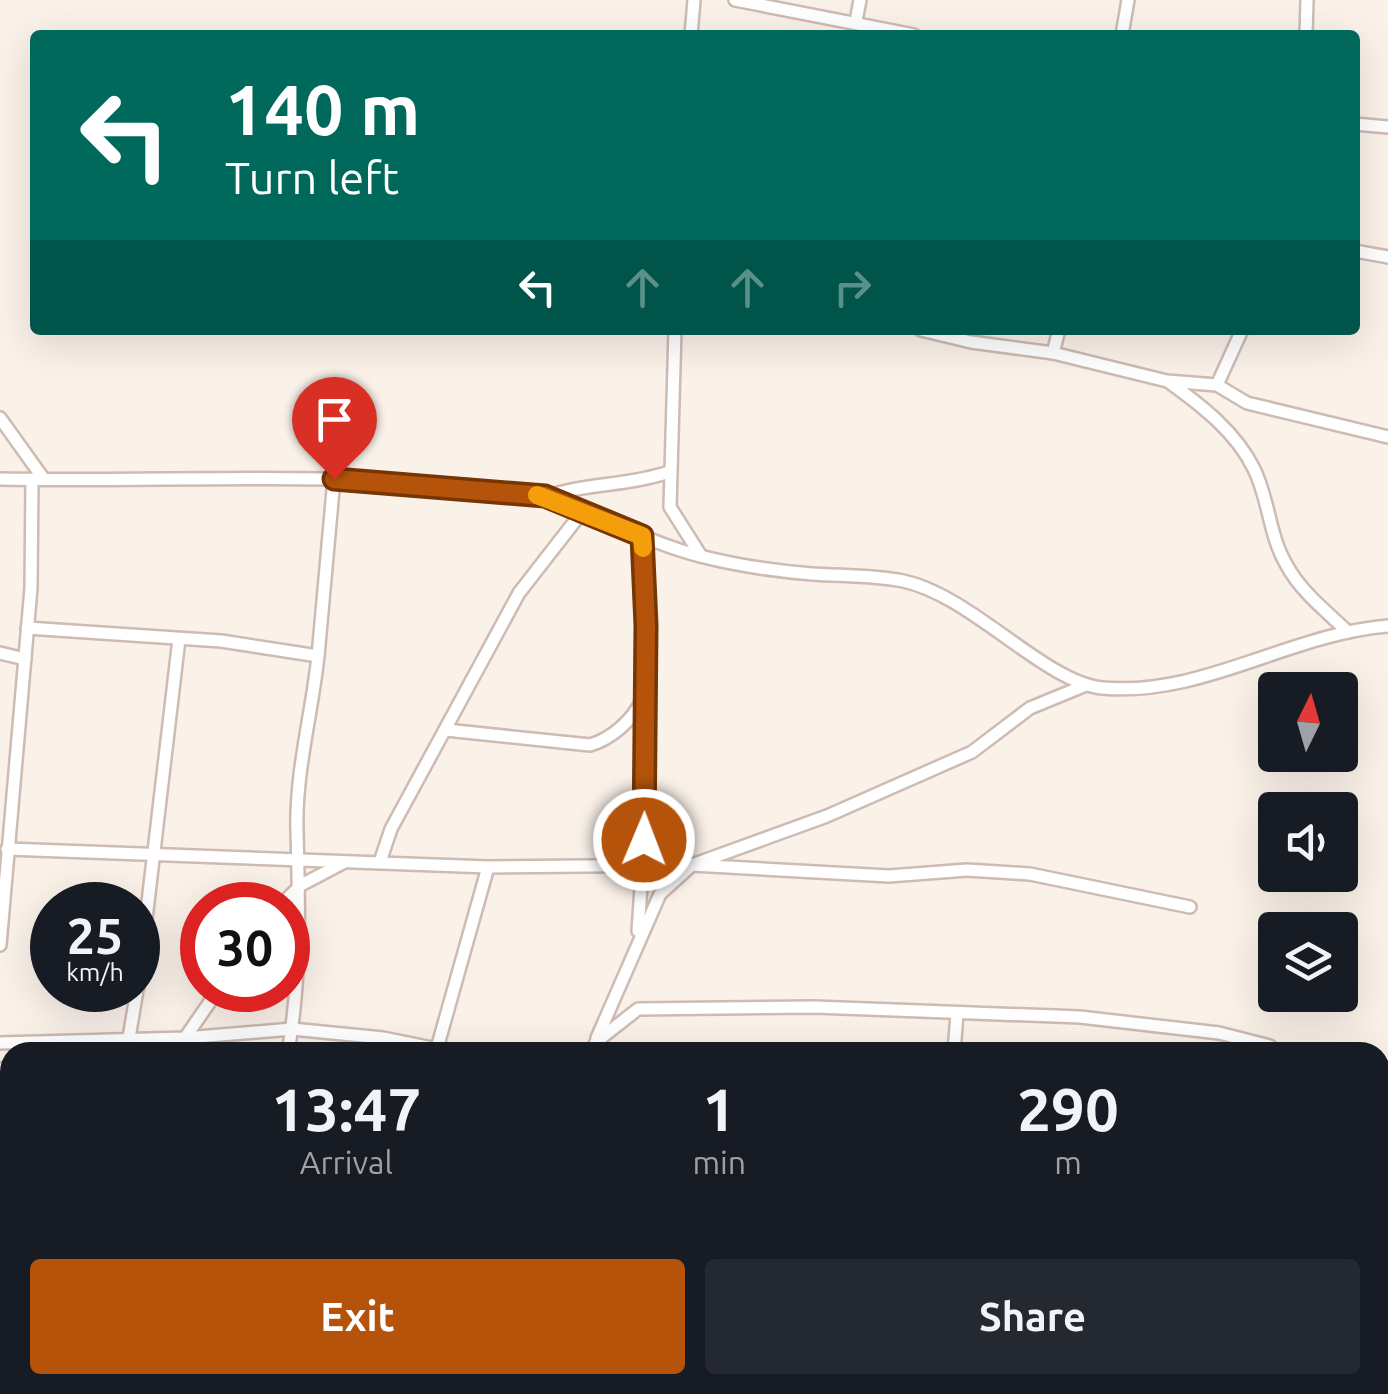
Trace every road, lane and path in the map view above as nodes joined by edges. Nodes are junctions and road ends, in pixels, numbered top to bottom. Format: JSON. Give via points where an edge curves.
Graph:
{"nodes":[{"id":1,"x":694,"y":0,"type":"edge"},
{"id":2,"x":735,"y":0,"type":"edge"},
{"id":3,"x":860,"y":0,"type":"edge"},
{"id":4,"x":1128,"y":0,"type":"edge"},
{"id":5,"x":1307,"y":0,"type":"edge"},
{"id":6,"x":856,"y":21,"type":"junction"},
{"id":7,"x":691,"y":30,"type":"edge"},
{"id":8,"x":893,"y":30,"type":"edge"},
{"id":9,"x":1123,"y":30,"type":"edge"},
{"id":10,"x":1306,"y":30,"type":"edge"},
{"id":11,"x":1360,"y":124,"type":"edge"},
{"id":12,"x":1388,"y":127,"type":"edge"},
{"id":13,"x":1360,"y":252,"type":"edge"},
{"id":14,"x":1388,"y":258,"type":"edge"},
{"id":15,"x":675,"y":335,"type":"edge"},
{"id":16,"x":942,"y":335,"type":"edge"},
{"id":17,"x":1057,"y":335,"type":"edge"},
{"id":18,"x":1240,"y":335,"type":"edge"},
{"id":19,"x":1054,"y":353,"type":"junction"},
{"id":20,"x":1167,"y":380,"type":"junction"},
{"id":21,"x":1218,"y":385,"type":"junction"},
{"id":22,"x":0,"y":418,"type":"edge"},
{"id":23,"x":1388,"y":437,"type":"edge"},
{"id":24,"x":668,"y":472,"type":"junction"},
{"id":25,"x":37,"y":478,"type":"junction"},
{"id":26,"x":0,"y":479,"type":"edge"},
{"id":27,"x":334,"y":479,"type":"junction"},
{"id":28,"x":545,"y":496,"type":"junction"},
{"id":29,"x":582,"y":512,"type":"junction"},
{"id":30,"x":642,"y":536,"type":"junction"},
{"id":31,"x":701,"y":556,"type":"junction"},
{"id":32,"x":1388,"y":626,"type":"edge"},
{"id":33,"x":27,"y":628,"type":"junction"},
{"id":34,"x":1348,"y":632,"type":"junction"},
{"id":35,"x":179,"y":639,"type":"junction"},
{"id":36,"x":0,"y":653,"type":"edge"},
{"id":37,"x":318,"y":656,"type":"junction"},
{"id":38,"x":25,"y":659,"type":"junction"},
{"id":39,"x":1086,"y":686,"type":"junction"},
{"id":40,"x":644,"y":698,"type":"junction"},
{"id":41,"x":446,"y":730,"type":"junction"},
{"id":42,"x":7,"y":849,"type":"junction"},
{"id":43,"x":155,"y":856,"type":"junction"},
{"id":44,"x":301,"y":862,"type":"junction"},
{"id":45,"x":380,"y":862,"type":"junction"},
{"id":46,"x":343,"y":863,"type":"junction"},
{"id":47,"x":692,"y":865,"type":"junction"},
{"id":48,"x":488,"y":867,"type":"junction"},
{"id":49,"x":642,"y":867,"type":"junction"},
{"id":50,"x":2,"y":876,"type":"edge"},
{"id":51,"x":151,"y":882,"type":"edge"},
{"id":52,"x":302,"y":882,"type":"edge"},
{"id":53,"x":308,"y":882,"type":"edge"},
{"id":54,"x":1190,"y":907,"type":"dead end"},
{"id":55,"x":637,"y":940,"type":"junction"},
{"id":56,"x":0,"y":945,"type":"edge"},
{"id":57,"x":133,"y":1012,"type":"edge"},
{"id":58,"x":202,"y":1012,"type":"edge"},
{"id":59,"x":293,"y":1012,"type":"edge"},
{"id":60,"x":958,"y":1014,"type":"junction"},
{"id":61,"x":292,"y":1029,"type":"junction"},
{"id":62,"x":129,"y":1038,"type":"junction"},
{"id":63,"x":184,"y":1038,"type":"junction"},
{"id":64,"x":0,"y":1042,"type":"edge"},
{"id":65,"x":178,"y":1042,"type":"edge"},
{"id":66,"x":290,"y":1042,"type":"edge"},
{"id":67,"x":400,"y":1042,"type":"edge"},
{"id":68,"x":439,"y":1042,"type":"edge"},
{"id":69,"x":596,"y":1042,"type":"edge"},
{"id":70,"x":600,"y":1042,"type":"edge"},
{"id":71,"x":955,"y":1042,"type":"edge"},
{"id":72,"x":1239,"y":1042,"type":"edge"}],
"edges":[{"from":1,"to":7,"type":"street"},
{"from":2,"to":6,"type":"street"},
{"from":3,"to":6,"type":"street"},
{"from":4,"to":9,"type":"street"},
{"from":5,"to":10,"type":"street"},
{"from":6,"to":8,"type":"street"},
{"from":11,"to":12,"type":"street"},
{"from":13,"to":14,"type":"street"},
{"from":15,"to":24,"type":"street"},
{"from":16,"to":19,"type":"street"},
{"from":17,"to":19,"type":"street"},
{"from":18,"to":21,"type":"street"},
{"from":19,"to":20,"type":"street"},
{"from":20,"to":21,"type":"street"},
{"from":20,"to":34,"type":"street","via":[[1239,446],[1255,470],[1284,562]]},
{"from":21,"to":23,"type":"street","via":[[1247,402]]},
{"from":22,"to":25,"type":"street"},
{"from":24,"to":28,"type":"street"},
{"from":24,"to":31,"type":"street","via":[[670,507]]},
{"from":25,"to":26,"type":"street"},
{"from":25,"to":27,"type":"street"},
{"from":25,"to":33,"type":"street"},
{"from":27,"to":28,"type":"street"},
{"from":27,"to":37,"type":"street"},
{"from":28,"to":29,"type":"street"},
{"from":29,"to":30,"type":"street"},
{"from":29,"to":41,"type":"street","via":[[519,593]]},
{"from":30,"to":31,"type":"street"},
{"from":30,"to":40,"type":"street"},
{"from":31,"to":39,"type":"street","via":[[903,581],[941,594]]},
{"from":32,"to":34,"type":"street"},
{"from":33,"to":35,"type":"street"},
{"from":33,"to":38,"type":"street"},
{"from":34,"to":39,"type":"street","via":[[1166,686]]},
{"from":35,"to":37,"type":"street"},
{"from":35,"to":43,"type":"street"},
{"from":36,"to":38,"type":"street"},
{"from":37,"to":44,"type":"street","via":[[296,829]]},
{"from":38,"to":42,"type":"street"},
{"from":39,"to":47,"type":"street","via":[[1030,708],[972,752]]},
{"from":40,"to":41,"type":"street","via":[[608,740],[590,746]]},
{"from":40,"to":49,"type":"street"},
{"from":41,"to":45,"type":"street"},
{"from":42,"to":43,"type":"street"},
{"from":42,"to":50,"type":"street"},
{"from":43,"to":44,"type":"street"},
{"from":43,"to":51,"type":"street"},
{"from":44,"to":46,"type":"street"},
{"from":44,"to":52,"type":"street"},
{"from":45,"to":46,"type":"street"},
{"from":45,"to":48,"type":"street"},
{"from":46,"to":53,"type":"street"},
{"from":47,"to":49,"type":"street"},
{"from":47,"to":54,"type":"street","via":[[889,876],[1001,872]]},
{"from":47,"to":55,"type":"street","via":[[660,894]]},
{"from":48,"to":49,"type":"street"},
{"from":48,"to":68,"type":"street"},
{"from":49,"to":55,"type":"street"},
{"from":50,"to":56,"type":"street"},
{"from":55,"to":69,"type":"street"},
{"from":57,"to":62,"type":"street"},
{"from":58,"to":63,"type":"street"},
{"from":59,"to":61,"type":"street"},
{"from":60,"to":70,"type":"street","via":[[638,1009]]},
{"from":60,"to":71,"type":"street"},
{"from":60,"to":72,"type":"street","via":[[1080,1017],[1218,1032]]},
{"from":61,"to":63,"type":"street"},
{"from":61,"to":66,"type":"street"},
{"from":61,"to":67,"type":"street"},
{"from":62,"to":63,"type":"street"},
{"from":62,"to":64,"type":"street"},
{"from":63,"to":65,"type":"street"}]}
